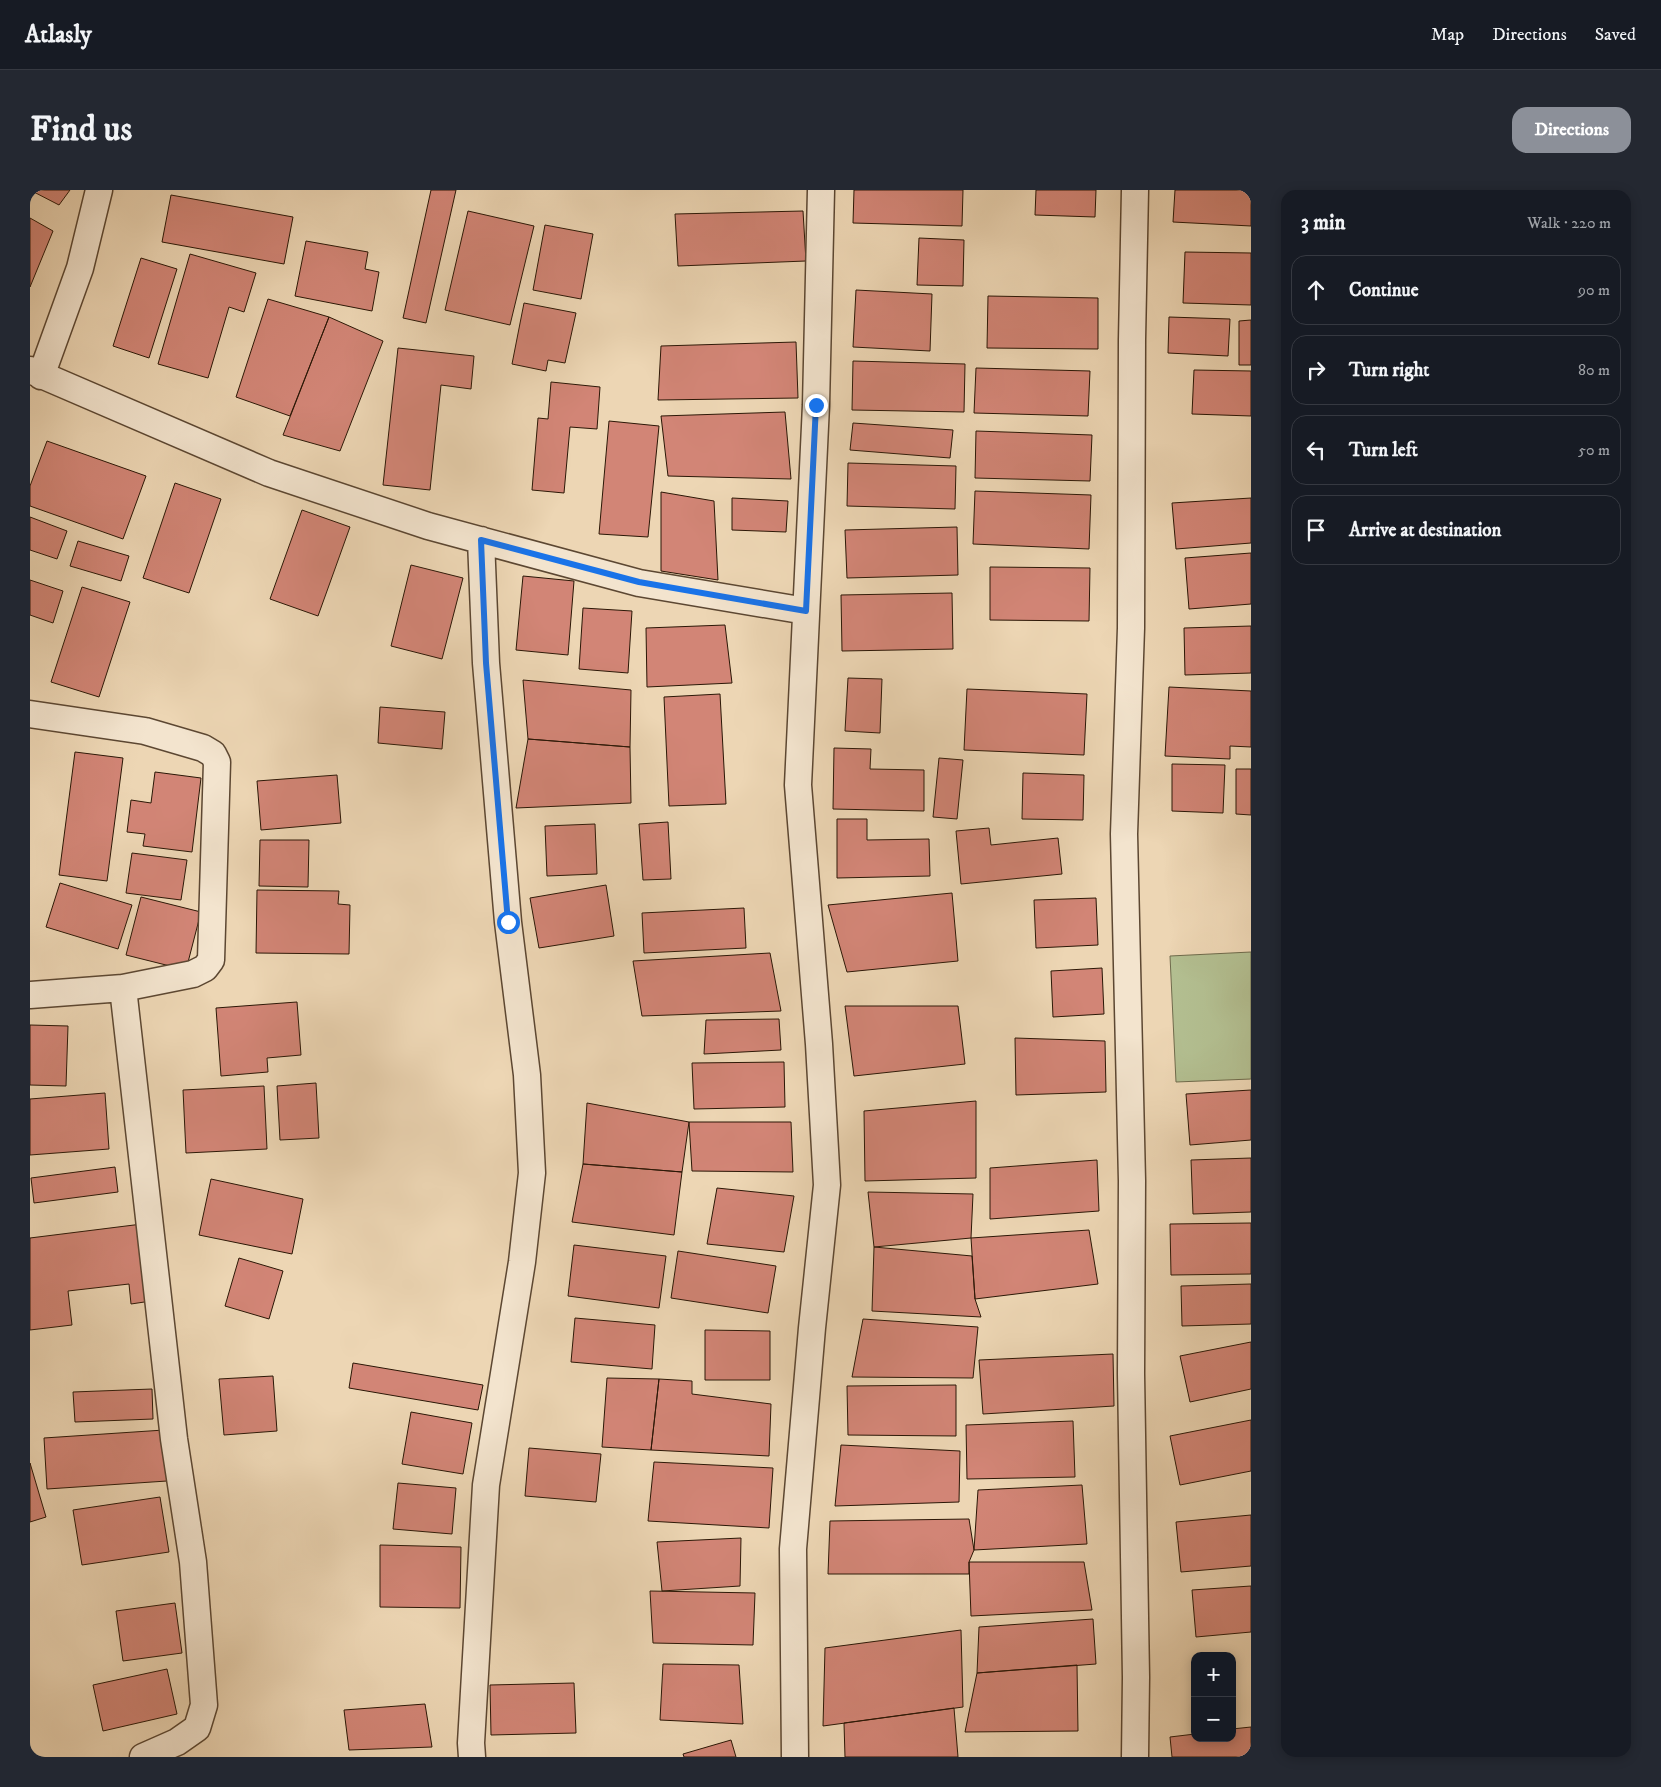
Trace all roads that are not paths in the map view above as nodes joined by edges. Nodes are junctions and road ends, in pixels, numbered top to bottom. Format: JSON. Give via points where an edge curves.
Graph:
{"nodes":[{"id":1,"x":99,"y":190,"type":"edge"},
{"id":2,"x":821,"y":190,"type":"edge"},
{"id":3,"x":1135,"y":190,"type":"edge"},
{"id":4,"x":36,"y":373,"type":"edge"},
{"id":5,"x":481,"y":540,"type":"junction"},
{"id":6,"x":806,"y":611,"type":"junction"},
{"id":7,"x":30,"y":714,"type":"edge"},
{"id":8,"x":123,"y":988,"type":"junction"},
{"id":9,"x":30,"y":995,"type":"edge"},
{"id":10,"x":143,"y":1757,"type":"edge"},
{"id":11,"x":472,"y":1757,"type":"edge"},
{"id":12,"x":795,"y":1757,"type":"edge"},
{"id":13,"x":1135,"y":1757,"type":"edge"}],
"edges":[{"from":1,"to":4,"type":"street","via":[[80,268]]},
{"from":2,"to":6,"type":"street","via":[[816,405]]},
{"from":3,"to":13,"type":"street","via":[[1124,834],[1132,1181]]},
{"from":4,"to":5,"type":"street","via":[[269,473],[428,526]]},
{"from":5,"to":6,"type":"street","via":[[639,582]]},
{"from":5,"to":11,"type":"street","via":[[487,673],[508,922],[527,1075],[532,1173],[522,1262],[486,1486]]},
{"from":6,"to":12,"type":"street","via":[[798,785],[827,1185],[793,1549]]},
{"from":7,"to":8,"type":"street","via":[[145,731],[202,748],[213,754],[217,762],[211,960],[206,968],[193,974]]},
{"from":8,"to":9,"type":"street"},
{"from":8,"to":10,"type":"street","via":[[174,1439],[193,1562],[204,1705],[197,1728],[177,1742]]}]}
